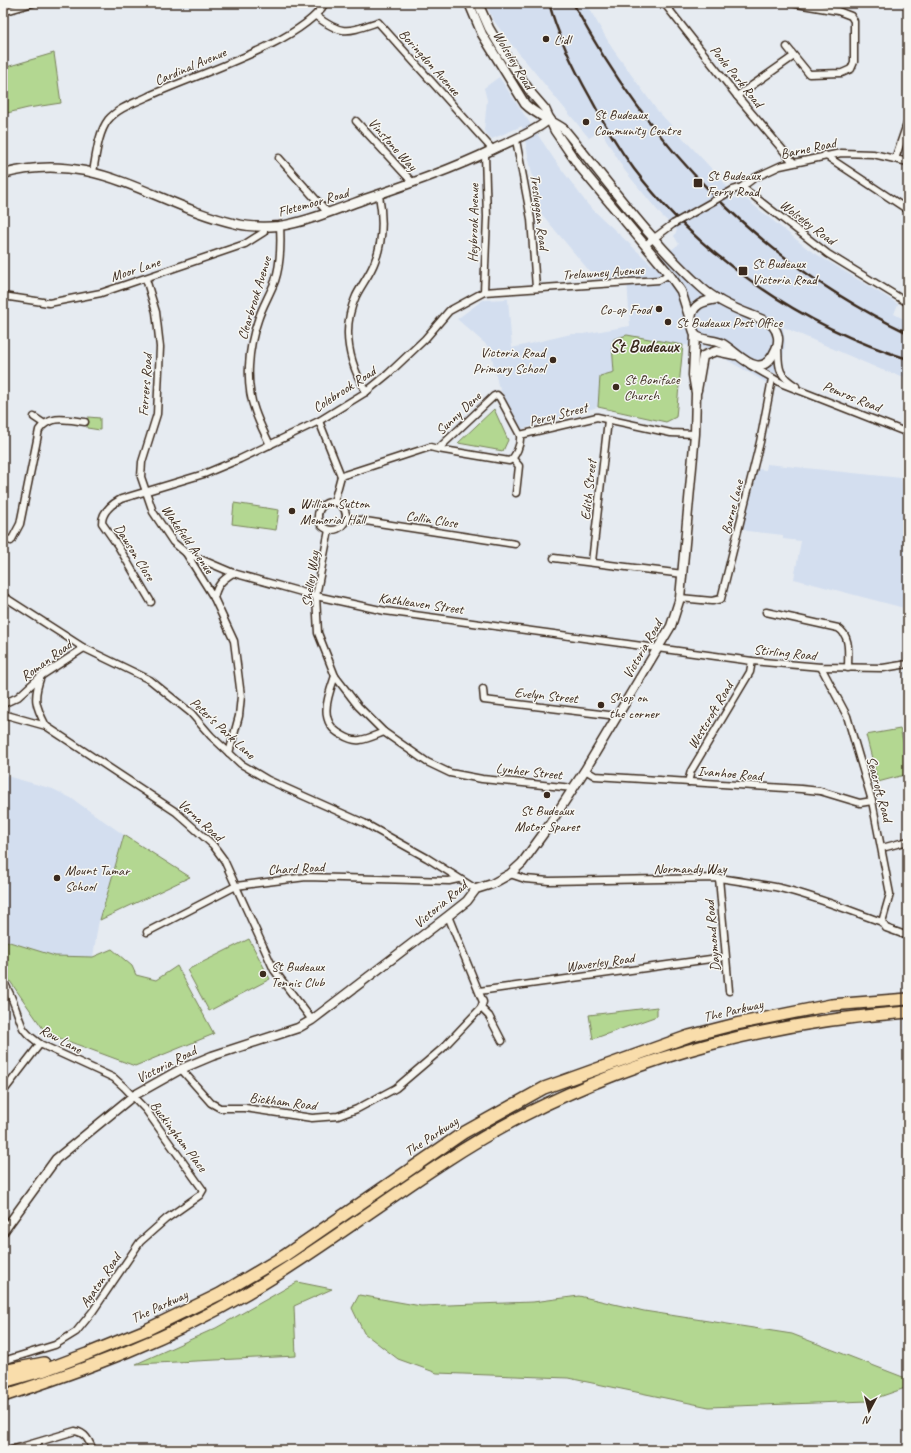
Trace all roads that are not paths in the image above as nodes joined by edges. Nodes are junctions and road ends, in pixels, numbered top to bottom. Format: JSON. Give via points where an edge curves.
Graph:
{"nodes":[{"id":1,"x":33,"y":3,"type":"edge"},
{"id":2,"x":314,"y":3,"type":"edge"},
{"id":3,"x":325,"y":3,"type":"edge"},
{"id":4,"x":469,"y":3,"type":"edge"},
{"id":5,"x":478,"y":3,"type":"edge"},
{"id":6,"x":664,"y":3,"type":"edge"},
{"id":7,"x":791,"y":3,"type":"edge"},
{"id":8,"x":321,"y":10,"type":"junction"},
{"id":9,"x":3,"y":12,"type":"edge"},
{"id":10,"x":316,"y":16,"type":"junction"},
{"id":11,"x":787,"y":47,"type":"dead end"},
{"id":12,"x":794,"y":56,"type":"junction"},
{"id":13,"x":737,"y":96,"type":"junction"},
{"id":14,"x":550,"y":119,"type":"junction"},
{"id":15,"x":356,"y":121,"type":"dead end"},
{"id":16,"x":908,"y":121,"type":"edge"},
{"id":17,"x":516,"y":140,"type":"junction"},
{"id":18,"x":493,"y":150,"type":"junction"},
{"id":19,"x":485,"y":155,"type":"junction"},
{"id":20,"x":824,"y":156,"type":"junction"},
{"id":21,"x":279,"y":158,"type":"dead end"},
{"id":22,"x":895,"y":159,"type":"junction"},
{"id":23,"x":794,"y":162,"type":"junction"},
{"id":24,"x":908,"y":162,"type":"edge"},
{"id":25,"x":93,"y":172,"type":"junction"},
{"id":26,"x":3,"y":174,"type":"edge"},
{"id":27,"x":412,"y":183,"type":"junction"},
{"id":28,"x":742,"y":187,"type":"junction"},
{"id":29,"x":379,"y":195,"type":"junction"},
{"id":30,"x":908,"y":210,"type":"edge"},
{"id":31,"x":328,"y":213,"type":"junction"},
{"id":32,"x":264,"y":226,"type":"junction"},
{"id":33,"x":280,"y":226,"type":"junction"},
{"id":34,"x":653,"y":239,"type":"junction"},
{"id":35,"x":645,"y":246,"type":"junction"},
{"id":36,"x":669,"y":274,"type":"junction"},
{"id":37,"x":146,"y":279,"type":"junction"},
{"id":38,"x":536,"y":288,"type":"junction"},
{"id":39,"x":484,"y":292,"type":"junction"},
{"id":40,"x":3,"y":296,"type":"edge"},
{"id":41,"x":717,"y":299,"type":"junction"},
{"id":42,"x":908,"y":303,"type":"edge"},
{"id":43,"x":691,"y":322,"type":"junction"},
{"id":44,"x":772,"y":325,"type":"joint"},
{"id":45,"x":695,"y":334,"type":"junction"},
{"id":46,"x":778,"y":342,"type":"junction"},
{"id":47,"x":737,"y":356,"type":"junction"},
{"id":48,"x":748,"y":364,"type":"junction"},
{"id":49,"x":772,"y":379,"type":"junction"},
{"id":50,"x":366,"y":392,"type":"junction"},
{"id":51,"x":808,"y":392,"type":"junction"},
{"id":52,"x":696,"y":393,"type":"junction"},
{"id":53,"x":34,"y":417,"type":"dead end"},
{"id":54,"x":608,"y":420,"type":"junction"},
{"id":55,"x":319,"y":421,"type":"junction"},
{"id":56,"x":85,"y":422,"type":"dead end"},
{"id":57,"x":44,"y":423,"type":"junction"},
{"id":58,"x":908,"y":433,"type":"edge"},
{"id":59,"x":695,"y":434,"type":"junction"},
{"id":60,"x":520,"y":436,"type":"junction"},
{"id":61,"x":270,"y":445,"type":"junction"},
{"id":62,"x":438,"y":449,"type":"junction"},
{"id":63,"x":513,"y":459,"type":"junction"},
{"id":64,"x":341,"y":476,"type":"junction"},
{"id":65,"x":145,"y":493,"type":"junction"},
{"id":66,"x":516,"y":493,"type":"dead end"},
{"id":67,"x":334,"y":502,"type":"junction"},
{"id":68,"x":346,"y":518,"type":"junction"},
{"id":69,"x":329,"y":530,"type":"junction"},
{"id":70,"x":3,"y":536,"type":"edge"},
{"id":71,"x":515,"y":544,"type":"dead end"},
{"id":72,"x":186,"y":553,"type":"junction"},
{"id":73,"x":554,"y":558,"type":"dead end"},
{"id":74,"x":592,"y":562,"type":"junction"},
{"id":75,"x":233,"y":573,"type":"junction"},
{"id":76,"x":683,"y":574,"type":"junction"},
{"id":77,"x":3,"y":596,"type":"edge"},
{"id":78,"x":316,"y":596,"type":"junction"},
{"id":79,"x":214,"y":598,"type":"junction"},
{"id":80,"x":680,"y":598,"type":"junction"},
{"id":81,"x":152,"y":602,"type":"dead end"},
{"id":82,"x":771,"y":620,"type":"dead end"},
{"id":83,"x":659,"y":647,"type":"junction"},
{"id":84,"x":84,"y":648,"type":"junction"},
{"id":85,"x":752,"y":661,"type":"junction"},
{"id":86,"x":908,"y":664,"type":"edge"},
{"id":87,"x":821,"y":667,"type":"junction"},
{"id":88,"x":848,"y":668,"type":"junction"},
{"id":89,"x":41,"y":676,"type":"junction"},
{"id":90,"x":335,"y":676,"type":"junction"},
{"id":91,"x":483,"y":689,"type":"dead end"},
{"id":92,"x":3,"y":704,"type":"edge"},
{"id":93,"x":3,"y":714,"type":"edge"},
{"id":94,"x":617,"y":716,"type":"junction"},
{"id":95,"x":46,"y":726,"type":"junction"},
{"id":96,"x":384,"y":732,"type":"junction"},
{"id":97,"x":229,"y":753,"type":"junction"},
{"id":98,"x":585,"y":770,"type":"junction"},
{"id":99,"x":482,"y":779,"type":"joint"},
{"id":100,"x":688,"y":782,"type":"junction"},
{"id":101,"x":573,"y":788,"type":"junction"},
{"id":102,"x":872,"y":801,"type":"junction"},
{"id":103,"x":908,"y":841,"type":"edge"},
{"id":104,"x":882,"y":848,"type":"junction"},
{"id":105,"x":510,"y":874,"type":"junction"},
{"id":106,"x":719,"y":878,"type":"junction"},
{"id":107,"x":458,"y":879,"type":"junction"},
{"id":108,"x":236,"y":886,"type":"junction"},
{"id":109,"x":476,"y":889,"type":"junction"},
{"id":110,"x":448,"y":916,"type":"junction"},
{"id":111,"x":882,"y":922,"type":"junction"},
{"id":112,"x":147,"y":932,"type":"dead end"},
{"id":113,"x":908,"y":936,"type":"edge"},
{"id":114,"x":725,"y":957,"type":"junction"},
{"id":115,"x":3,"y":980,"type":"edge"},
{"id":116,"x":479,"y":991,"type":"junction"},
{"id":117,"x":729,"y":991,"type":"dead end"},
{"id":118,"x":908,"y":999,"type":"edge"},
{"id":119,"x":481,"y":1008,"type":"junction"},
{"id":120,"x":908,"y":1012,"type":"edge"},
{"id":121,"x":312,"y":1020,"type":"junction"},
{"id":122,"x":502,"y":1041,"type":"dead end"},
{"id":123,"x":40,"y":1044,"type":"junction"},
{"id":124,"x":181,"y":1069,"type":"junction"},
{"id":125,"x":3,"y":1080,"type":"edge"},
{"id":126,"x":8,"y":1085,"type":"junction"},
{"id":127,"x":3,"y":1092,"type":"edge"},
{"id":128,"x":133,"y":1096,"type":"junction"},
{"id":129,"x":203,"y":1190,"type":"joint"},
{"id":130,"x":3,"y":1232,"type":"edge"},
{"id":131,"x":87,"y":1354,"type":"junction"},
{"id":132,"x":3,"y":1361,"type":"edge"},
{"id":133,"x":3,"y":1371,"type":"edge"},
{"id":134,"x":3,"y":1382,"type":"edge"},
{"id":135,"x":3,"y":1396,"type":"edge"},
{"id":136,"x":11,"y":1450,"type":"edge"},
{"id":137,"x":93,"y":1450,"type":"edge"}],
"edges":[{"from":1,"to":9,"type":"street"},
{"from":2,"to":8,"type":"street"},
{"from":3,"to":8,"type":"street","name":"Cardinal Avenue"},
{"from":4,"to":14,"type":"street","name":"Wolseley Road","via":[[482,34],[525,104],[534,113]]},
{"from":5,"to":14,"type":"street","name":"Wolseley Road","via":[[504,53]]},
{"from":6,"to":13,"type":"street","name":"Poole Park Road"},
{"from":7,"to":12,"type":"street","via":[[845,12],[851,16],[854,26],[854,62],[849,71],[809,74]]},
{"from":8,"to":10,"type":"street","name":"Cardinal Avenue"},
{"from":10,"to":18,"type":"street","name":"Boringdon Avenue","via":[[338,30],[361,28],[378,22]]},
{"from":10,"to":25,"type":"street","name":"Cardinal Avenue","via":[[293,33],[114,113],[102,133]]},
{"from":11,"to":12,"type":"street"},
{"from":12,"to":13,"type":"street"},
{"from":13,"to":23,"type":"street","name":"Poole Park Road"},
{"from":14,"to":17,"type":"street","name":"Fletemoor Road","via":[[534,132]]},
{"from":14,"to":34,"type":"street","name":"Wolseley Road","via":[[564,129]]},
{"from":14,"to":35,"type":"street","name":"Wolseley Road","via":[[578,166]]},
{"from":15,"to":27,"type":"street","name":"Vinstone Way"},
{"from":16,"to":22,"type":"street"},
{"from":17,"to":18,"type":"street","name":"Fletemoor Road"},
{"from":17,"to":38,"type":"street","name":"Tresluggan Road","via":[[531,218]]},
{"from":18,"to":19,"type":"street","name":"Fletemoor Road"},
{"from":19,"to":27,"type":"street","name":"Fletemoor Road"},
{"from":19,"to":39,"type":"street","name":"Heybrook Avenue","via":[[487,217]]},
{"from":20,"to":22,"type":"street","name":"Barne Road","via":[[841,153],[873,154]]},
{"from":20,"to":23,"type":"street","name":"Barne Road"},
{"from":20,"to":30,"type":"street"},
{"from":21,"to":31,"type":"street"},
{"from":22,"to":24,"type":"street","name":"Barne Road"},
{"from":23,"to":28,"type":"street","name":"Barne Road","via":[[754,178]]},
{"from":25,"to":26,"type":"street","name":"Fletemoor Road","via":[[58,167],[32,168]]},
{"from":25,"to":32,"type":"street","name":"Fletemoor Road","via":[[118,178],[212,217],[239,225]]},
{"from":27,"to":29,"type":"street","name":"Fletemoor Road"},
{"from":28,"to":34,"type":"street","bridge":true,"via":[[674,224]]},
{"from":28,"to":42,"type":"street","name":"Wolseley Road","via":[[828,254]]},
{"from":29,"to":31,"type":"street","name":"Fletemoor Road"},
{"from":29,"to":50,"type":"street","via":[[382,215],[376,261],[350,310],[348,325],[347,343],[350,360]]},
{"from":31,"to":33,"type":"street","name":"Fletemoor Road"},
{"from":32,"to":33,"type":"street","name":"Fletemoor Road"},
{"from":32,"to":37,"type":"street","name":"Moor Lane","via":[[264,232],[245,244]]},
{"from":33,"to":61,"type":"street","name":"Clearbrook Avenue","via":[[279,262],[275,280],[253,337],[250,362],[249,384],[255,410]]},
{"from":34,"to":35,"type":"street"},
{"from":34,"to":41,"type":"street","name":"Wolseley Road","via":[[702,288]]},
{"from":35,"to":36,"type":"street","name":"Wolseley Road"},
{"from":36,"to":38,"type":"street","name":"Trelawney Avenue","via":[[659,280]]},
{"from":36,"to":43,"type":"street","name":"Wolseley Road","via":[[681,291]]},
{"from":37,"to":40,"type":"street","name":"Moor Lane","via":[[101,293],[49,303]]},
{"from":37,"to":65,"type":"street","name":"Ferrers Road","via":[[156,312],[160,347],[157,414],[142,462],[141,477]]},
{"from":38,"to":39,"type":"street","name":"Colebrook Road"},
{"from":39,"to":50,"type":"street","name":"Colebrook Road","via":[[449,311],[410,354]]},
{"from":41,"to":43,"type":"street","via":[[698,305],[692,310]]},
{"from":41,"to":44,"type":"street","name":"Wolseley Road"},
{"from":43,"to":45,"type":"street","name":"Victoria Road"},
{"from":44,"to":46,"type":"street","name":"Pemros Road"},
{"from":45,"to":47,"type":"street","name":"Pemros Road","via":[[704,340],[724,344]]},
{"from":45,"to":52,"type":"street","name":"Victoria Road","via":[[693,375]]},
{"from":46,"to":48,"type":"street","via":[[768,360],[762,364]]},
{"from":46,"to":51,"type":"street","name":"Pemros Road","via":[[780,371],[788,381]]},
{"from":47,"to":48,"type":"street","name":"Pemros Road"},
{"from":47,"to":52,"type":"street","name":"Victoria Road","via":[[716,350],[703,356]]},
{"from":48,"to":49,"type":"street","name":"Pemros Road"},
{"from":49,"to":51,"type":"street","name":"Pemros Road"},
{"from":49,"to":80,"type":"street","name":"Barne Lane","via":[[760,442],[721,599],[712,601]]},
{"from":50,"to":55,"type":"street","name":"Colebrook Road"},
{"from":51,"to":58,"type":"street","name":"Pemros Road"},
{"from":52,"to":59,"type":"street","name":"Victoria Road"},
{"from":53,"to":57,"type":"street"},
{"from":54,"to":59,"type":"street","name":"Percy Street","via":[[652,427],[671,433]]},
{"from":54,"to":60,"type":"street","name":"Percy Street","via":[[597,417]]},
{"from":54,"to":74,"type":"street","name":"Edith Street"},
{"from":55,"to":61,"type":"street","name":"Colebrook Road"},
{"from":55,"to":64,"type":"street"},
{"from":56,"to":57,"type":"street","via":[[56,419]]},
{"from":57,"to":70,"type":"street","via":[[39,430],[20,524],[11,541]]},
{"from":59,"to":76,"type":"street","name":"Victoria Road"},
{"from":60,"to":62,"type":"street","name":"Sunny Dene","via":[[500,398],[494,396]]},
{"from":60,"to":63,"type":"street","via":[[521,441]]},
{"from":61,"to":65,"type":"street","name":"Colebrook Road","via":[[204,474]]},
{"from":62,"to":63,"type":"street","name":"Sunny Dene","via":[[509,461]]},
{"from":62,"to":64,"type":"street","name":"Sunny Dene","via":[[430,447]]},
{"from":63,"to":66,"type":"street","via":[[519,466]]},
{"from":64,"to":67,"type":"street"},
{"from":65,"to":72,"type":"street","name":"Wakefield Avenue","via":[[160,525],[173,542]]},
{"from":65,"to":81,"type":"street","name":"Dawson Close","via":[[112,504],[102,523]]},
{"from":67,"to":68,"type":"street","via":[[341,506]]},
{"from":67,"to":69,"type":"street","via":[[321,508],[318,516],[321,525]]},
{"from":68,"to":69,"type":"street","via":[[338,529]]},
{"from":68,"to":71,"type":"street","name":"Collin Close"},
{"from":69,"to":78,"type":"street","name":"Shelley Way"},
{"from":72,"to":75,"type":"street","name":"Kathleaven Street"},
{"from":72,"to":79,"type":"street","name":"Wakefield Avenue"},
{"from":73,"to":74,"type":"street"},
{"from":74,"to":76,"type":"street"},
{"from":75,"to":78,"type":"street","name":"Kathleaven Street"},
{"from":75,"to":79,"type":"street","name":"Wakefield Avenue","via":[[216,587]]},
{"from":76,"to":80,"type":"street","name":"Victoria Road"},
{"from":77,"to":84,"type":"street","name":"Peter's Park Lane"},
{"from":78,"to":83,"type":"street","name":"Kathleaven Street","via":[[385,611]]},
{"from":78,"to":90,"type":"street","name":"Shelley Way","via":[[318,633]]},
{"from":79,"to":97,"type":"street","name":"Wakefield Avenue","via":[[234,642],[241,696],[239,716]]},
{"from":80,"to":83,"type":"street","name":"Victoria Road","via":[[671,626]]},
{"from":82,"to":88,"type":"street","via":[[769,612],[838,628],[845,632]]},
{"from":83,"to":85,"type":"street","name":"Stirling Road"},
{"from":83,"to":94,"type":"street","name":"Victoria Road"},
{"from":84,"to":89,"type":"street","name":"Roman Road"},
{"from":84,"to":97,"type":"street","name":"Peter's Park Lane","via":[[150,680],[191,712]]},
{"from":85,"to":87,"type":"street","name":"Stirling Road"},
{"from":85,"to":100,"type":"street","name":"Westcroft Road","via":[[750,672],[691,771]]},
{"from":86,"to":88,"type":"street","name":"Stirling Road","via":[[883,668]]},
{"from":87,"to":88,"type":"street","name":"Stirling Road"},
{"from":87,"to":102,"type":"street","name":"Seacroft Road","via":[[847,716]]},
{"from":89,"to":92,"type":"street","name":"Roman Road","via":[[18,697]]},
{"from":89,"to":95,"type":"street","name":"Verna Road","via":[[36,691],[36,707]]},
{"from":90,"to":96,"type":"street","name":"Shelley Way","via":[[358,706]]},
{"from":90,"to":96,"type":"street","via":[[326,703],[330,725],[348,739],[358,740]]},
{"from":91,"to":94,"type":"street","name":"Evelyn Street","via":[[484,700]]},
{"from":93,"to":95,"type":"street","name":"Verna Road"},
{"from":94,"to":98,"type":"street","name":"Victoria Road"},
{"from":95,"to":108,"type":"street","name":"Verna Road","via":[[176,812],[213,845],[224,860]]},
{"from":96,"to":99,"type":"street","name":"Shelley Way","via":[[427,762],[450,773]]},
{"from":97,"to":107,"type":"street","name":"Peter's Park Lane","via":[[241,764],[268,780],[364,823],[427,858]]},
{"from":98,"to":100,"type":"street","name":"Ivanhoe Road","via":[[595,776]]},
{"from":98,"to":101,"type":"street","name":"Victoria Road"},
{"from":99,"to":101,"type":"street","name":"Lynher Street"},
{"from":100,"to":102,"type":"street","name":"Ivanhoe Road","via":[[820,791],[860,803]]},
{"from":101,"to":105,"type":"street","name":"Victoria Road","via":[[522,863]]},
{"from":102,"to":104,"type":"street","name":"Seacroft Road"},
{"from":103,"to":104,"type":"street"},
{"from":104,"to":111,"type":"street","name":"Seacroft Road","via":[[890,894]]},
{"from":105,"to":106,"type":"street","name":"Normandy Way","via":[[526,879],[549,881]]},
{"from":105,"to":109,"type":"street","name":"Victoria Road"},
{"from":106,"to":111,"type":"street","name":"Normandy Way","via":[[780,888]]},
{"from":106,"to":114,"type":"street","name":"Daymond Road"},
{"from":107,"to":108,"type":"street","name":"Chard Road","via":[[449,881],[306,877]]},
{"from":107,"to":109,"type":"street","name":"Peter's Park Lane"},
{"from":108,"to":112,"type":"street","name":"Chard Road"},
{"from":108,"to":121,"type":"street","name":"Verna Road","via":[[274,970]]},
{"from":109,"to":110,"type":"street","name":"Victoria Road","via":[[467,901]]},
{"from":110,"to":116,"type":"street"},
{"from":110,"to":121,"type":"street","name":"Victoria Road"},
{"from":111,"to":113,"type":"street","name":"Normandy Way","via":[[886,928]]},
{"from":114,"to":116,"type":"street","name":"Waverley Road"},
{"from":114,"to":117,"type":"street","name":"Daymond Road"},
{"from":115,"to":123,"type":"street","name":"Row Lane","via":[[15,1002],[24,1029]]},
{"from":116,"to":119,"type":"street","via":[[483,1002]]},
{"from":118,"to":131,"type":"highway","name":"The Parkway","via":[[831,1005],[736,1024],[689,1036],[544,1088],[463,1132],[284,1256],[220,1294],[146,1330]]},
{"from":119,"to":122,"type":"street"},
{"from":119,"to":124,"type":"street","name":"Bickham Road","via":[[443,1048],[396,1088],[338,1116],[312,1118],[245,1108],[220,1108],[211,1102]]},
{"from":120,"to":135,"type":"highway","name":"The Parkway","via":[[828,1019],[730,1038],[682,1051],[558,1098],[484,1137],[297,1263],[246,1294],[118,1356]]},
{"from":121,"to":124,"type":"street","name":"Victoria Road","via":[[298,1028],[212,1056]]},
{"from":123,"to":126,"type":"street"},
{"from":123,"to":128,"type":"street","name":"Row Lane","via":[[114,1078]]},
{"from":124,"to":128,"type":"street","name":"Victoria Road"},
{"from":125,"to":126,"type":"street"},
{"from":126,"to":127,"type":"street"},
{"from":128,"to":129,"type":"street","name":"Buckingham Place"},
{"from":128,"to":130,"type":"street","name":"Victoria Road","via":[[56,1158]]},
{"from":129,"to":132,"type":"street","name":"Agaton Road","via":[[140,1242],[76,1332],[55,1345]]},
{"from":131,"to":133,"type":"highway"},
{"from":131,"to":134,"type":"highway","name":"The Parkway"},
{"from":136,"to":137,"type":"street","via":[[81,1432]]}]}
